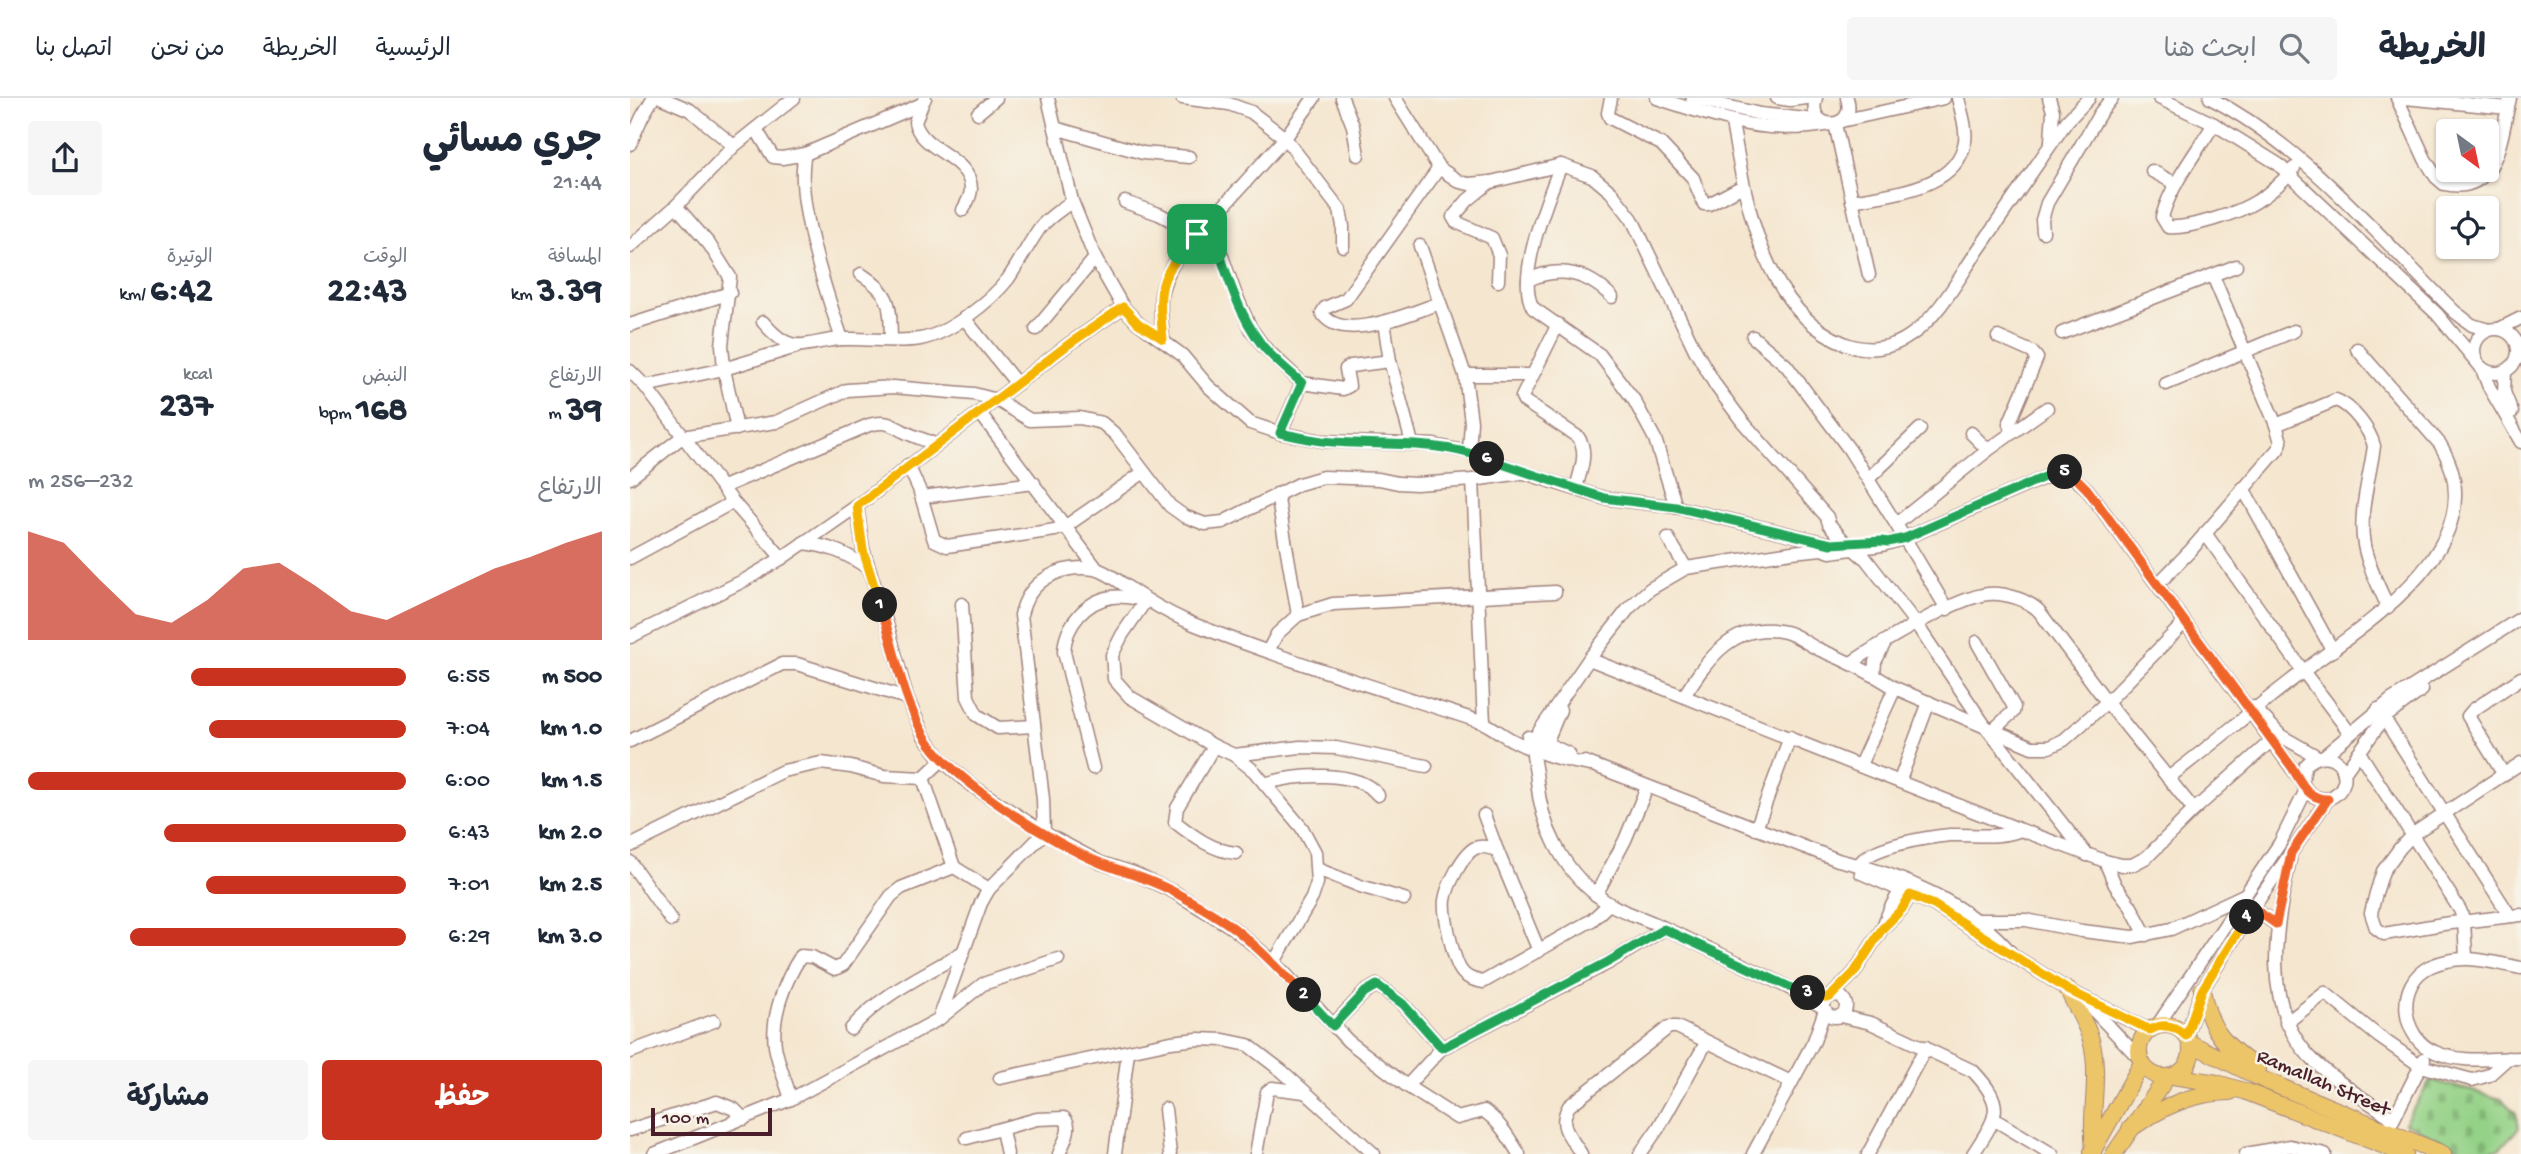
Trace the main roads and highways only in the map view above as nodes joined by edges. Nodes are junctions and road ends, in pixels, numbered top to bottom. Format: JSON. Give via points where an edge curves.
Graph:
{"nodes":[{"id":1,"x":2202,"y":990,"type":"road end"},
{"id":2,"x":2075,"y":994,"type":"road end"},
{"id":3,"x":2188,"y":1040,"type":"junction"},
{"id":4,"x":2141,"y":1060,"type":"junction"},
{"id":5,"x":2170,"y":1076,"type":"junction"},
{"id":6,"x":2288,"y":1091,"type":"junction"},
{"id":7,"x":2247,"y":1092,"type":"junction"},
{"id":8,"x":2130,"y":1129,"type":"junction"},
{"id":9,"x":2092,"y":1152,"type":"edge"},
{"id":10,"x":2113,"y":1154,"type":"edge"},
{"id":11,"x":2405,"y":1154,"type":"edge"},
{"id":12,"x":2443,"y":1154,"type":"edge"}],
"edges":[{"from":1,"to":6,"type":"main road","via":[[2208,1016],[2220,1038]]},
{"from":2,"to":9,"type":"main road","via":[[2091,1040],[2094,1066]]},
{"from":3,"to":4,"type":"main road","via":[[2174,1027],[2153,1028],[2140,1043]]},
{"from":3,"to":5,"type":"main road","via":[[2186,1064]]},
{"from":3,"to":6,"type":"main road","name":"Ramallah Street"},
{"from":4,"to":5,"type":"main road","via":[[2153,1073]]},
{"from":4,"to":9,"type":"main road"},
{"from":5,"to":7,"type":"main road","name":"Ramallah Street"},
{"from":5,"to":8,"type":"main road"},
{"from":6,"to":12,"type":"main road","name":"Ramallah Street","via":[[2391,1125]]},
{"from":7,"to":8,"type":"main road","via":[[2205,1094],[2175,1102]]},
{"from":7,"to":11,"type":"main road","name":"Ramallah Street"},
{"from":8,"to":10,"type":"main road"}]}
